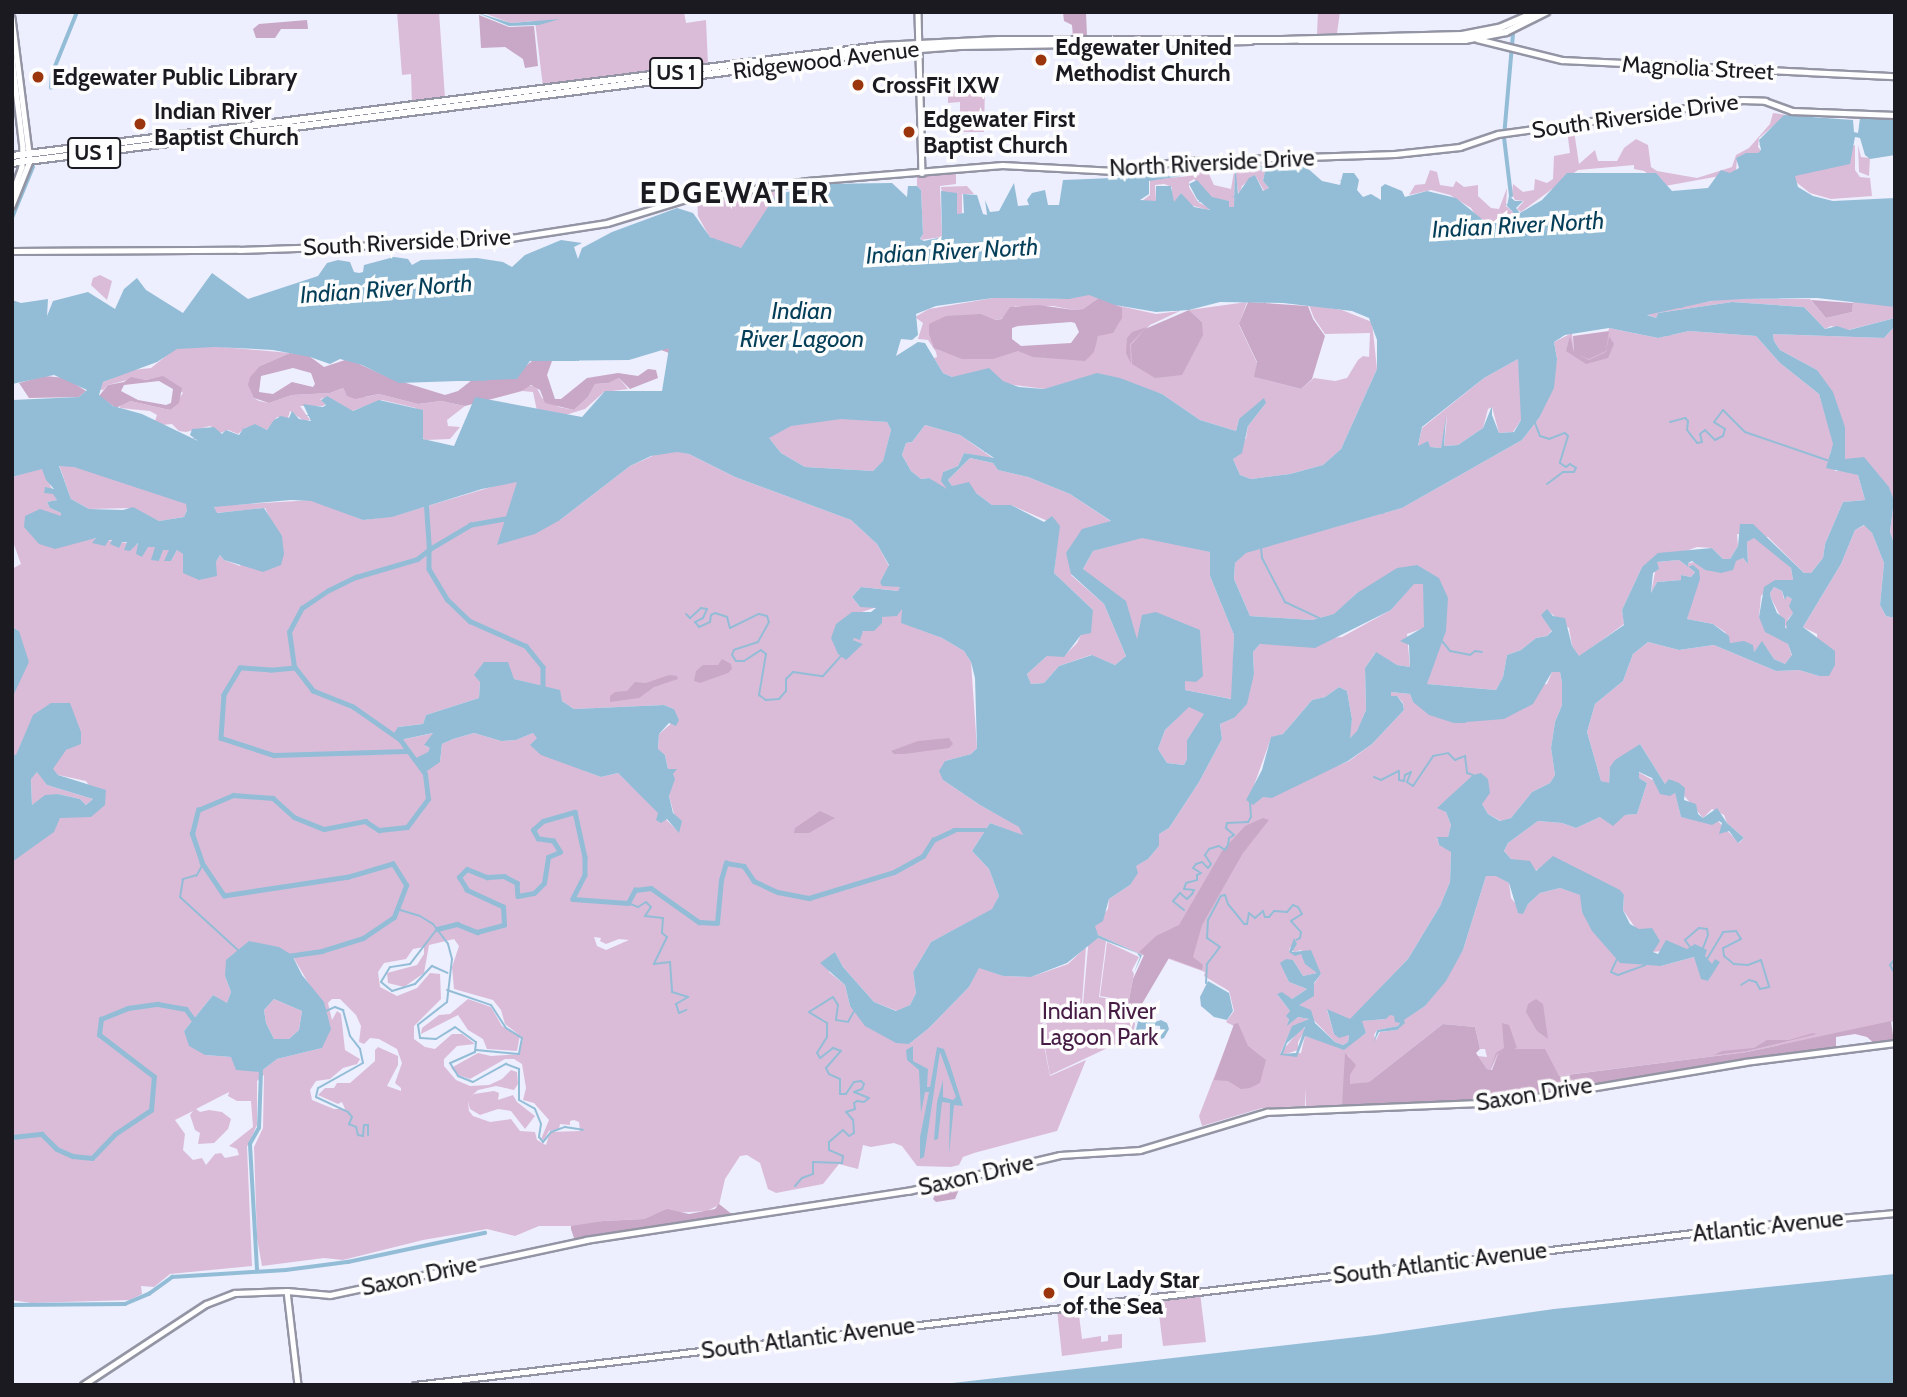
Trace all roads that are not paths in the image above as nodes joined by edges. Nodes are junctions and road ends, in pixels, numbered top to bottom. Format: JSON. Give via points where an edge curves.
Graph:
{"nodes":[{"id":1,"x":918,"y":12,"type":"edge"},
{"id":2,"x":1536,"y":12,"type":"edge"},
{"id":3,"x":1546,"y":12,"type":"edge"},
{"id":4,"x":12,"y":18,"type":"edge"},
{"id":5,"x":1522,"y":19,"type":"edge"},
{"id":6,"x":1513,"y":26,"type":"junction"},
{"id":7,"x":1497,"y":35,"type":"junction"},
{"id":8,"x":1473,"y":38,"type":"junction"},
{"id":9,"x":1432,"y":39,"type":"junction"},
{"id":10,"x":1017,"y":40,"type":"junction"},
{"id":11,"x":1256,"y":40,"type":"junction"},
{"id":12,"x":1504,"y":45,"type":"junction"},
{"id":13,"x":918,"y":46,"type":"junction"},
{"id":14,"x":1000,"y":46,"type":"junction"},
{"id":15,"x":876,"y":47,"type":"junction"},
{"id":16,"x":819,"y":54,"type":"junction"},
{"id":17,"x":845,"y":56,"type":"junction"},
{"id":18,"x":12,"y":57,"type":"edge"},
{"id":19,"x":794,"y":62,"type":"junction"},
{"id":20,"x":1895,"y":76,"type":"edge"},
{"id":21,"x":607,"y":84,"type":"junction"},
{"id":22,"x":508,"y":96,"type":"junction"},
{"id":23,"x":370,"y":114,"type":"junction"},
{"id":24,"x":1895,"y":115,"type":"edge"},
{"id":25,"x":200,"y":132,"type":"junction"},
{"id":26,"x":1500,"y":134,"type":"joint"},
{"id":27,"x":133,"y":141,"type":"junction"},
{"id":28,"x":189,"y":141,"type":"junction"},
{"id":29,"x":117,"y":150,"type":"junction"},
{"id":30,"x":12,"y":156,"type":"edge"},
{"id":31,"x":26,"y":158,"type":"junction"},
{"id":32,"x":12,"y":163,"type":"edge"},
{"id":33,"x":922,"y":173,"type":"junction"},
{"id":34,"x":19,"y":183,"type":"junction"},
{"id":35,"x":12,"y":194,"type":"edge"},
{"id":36,"x":12,"y":206,"type":"edge"},
{"id":37,"x":12,"y":251,"type":"edge"},
{"id":38,"x":1895,"y":1043,"type":"edge"},
{"id":39,"x":1895,"y":1213,"type":"edge"},
{"id":40,"x":1641,"y":1239,"type":"joint"},
{"id":41,"x":287,"y":1291,"type":"junction"},
{"id":42,"x":83,"y":1385,"type":"edge"},
{"id":43,"x":298,"y":1385,"type":"edge"},
{"id":44,"x":415,"y":1385,"type":"edge"}],
"edges":[{"from":1,"to":13,"type":"street"},
{"from":2,"to":5,"type":"main road","number":"US 1"},
{"from":3,"to":5,"type":"main road","number":"US 1"},
{"from":4,"to":31,"type":"street"},
{"from":5,"to":6,"type":"main road","number":"US 1"},
{"from":6,"to":7,"type":"main road","name":"Ridgewood Avenue","number":"US 1"},
{"from":6,"to":9,"type":"main road","name":"Ridgewood Avenue","number":"US 1"},
{"from":7,"to":8,"type":"main road","name":"Ridgewood Avenue","number":"US 1"},
{"from":7,"to":12,"type":"street"},
{"from":8,"to":9,"type":"main road","name":"Ridgewood Avenue","number":"US 1"},
{"from":8,"to":12,"type":"street","name":"Magnolia Street"},
{"from":9,"to":11,"type":"main road","name":"Ridgewood Avenue","number":"US 1"},
{"from":10,"to":11,"type":"main road","name":"Ridgewood Avenue","number":"US 1"},
{"from":10,"to":13,"type":"main road","name":"Ridgewood Avenue","number":"US 1"},
{"from":10,"to":14,"type":"main road"},
{"from":11,"to":14,"type":"main road","name":"Ridgewood Avenue","number":"US 1"},
{"from":12,"to":20,"type":"street","name":"Magnolia Street","via":[[1562,60]]},
{"from":13,"to":14,"type":"main road","name":"Ridgewood Avenue","number":"US 1"},
{"from":13,"to":15,"type":"main road","name":"Ridgewood Avenue","number":"US 1"},
{"from":13,"to":17,"type":"main road","name":"Ridgewood Avenue","number":"US 1"},
{"from":13,"to":33,"type":"street"},
{"from":15,"to":16,"type":"main road","name":"Ridgewood Avenue","number":"US 1"},
{"from":15,"to":17,"type":"main road"},
{"from":16,"to":19,"type":"main road"},
{"from":16,"to":21,"type":"main road","name":"Ridgewood Avenue","number":"US 1"},
{"from":17,"to":19,"type":"main road","name":"Ridgewood Avenue","number":"US 1"},
{"from":18,"to":31,"type":"street"},
{"from":19,"to":21,"type":"main road","name":"Ridgewood Avenue","number":"US 1"},
{"from":21,"to":22,"type":"main road","name":"Ridgewood Avenue","number":"US 1"},
{"from":21,"to":22,"type":"main road","name":"Ridgewood Avenue","number":"US 1"},
{"from":22,"to":23,"type":"main road","name":"Ridgewood Avenue","number":"US 1"},
{"from":22,"to":23,"type":"main road","name":"Ridgewood Avenue","number":"US 1"},
{"from":23,"to":25,"type":"main road","name":"Ridgewood Avenue","number":"US 1"},
{"from":23,"to":28,"type":"main road","name":"Ridgewood Avenue","number":"US 1"},
{"from":24,"to":26,"type":"street","name":"South Riverside Drive","via":[[1792,111],[1742,100]]},
{"from":25,"to":27,"type":"main road","name":"Ridgewood Avenue","number":"US 1"},
{"from":25,"to":28,"type":"main road"},
{"from":26,"to":33,"type":"street","name":"North Riverside Drive","via":[[1461,146],[1395,154],[1183,161],[1115,171],[1012,164]]},
{"from":27,"to":29,"type":"main road"},
{"from":27,"to":31,"type":"main road","name":"Ridgewood Avenue","number":"US 1"},
{"from":28,"to":29,"type":"main road","name":"Ridgewood Avenue","number":"US 1"},
{"from":29,"to":31,"type":"main road","name":"Ridgewood Avenue","number":"US 1"},
{"from":30,"to":31,"type":"main road","name":"Ridgewood Avenue","number":"US 1"},
{"from":31,"to":32,"type":"main road","name":"Ridgewood Avenue","number":"US 1"},
{"from":31,"to":34,"type":"street"},
{"from":33,"to":37,"type":"street","name":"South Riverside Drive","via":[[807,181],[724,193],[657,205],[607,223],[492,241],[239,250]]},
{"from":34,"to":35,"type":"street"},
{"from":34,"to":36,"type":"street"},
{"from":38,"to":41,"type":"street","name":"Saxon Drive","via":[[1745,1062],[1507,1102],[1267,1112],[1140,1150],[1060,1155],[908,1191],[586,1240],[330,1295]]},
{"from":39,"to":40,"type":"street","name":"Atlantic Avenue"},
{"from":40,"to":44,"type":"street","name":"South Atlantic Avenue"},
{"from":41,"to":42,"type":"street","name":"Saxon Drive","via":[[224,1296],[206,1304]]},
{"from":41,"to":43,"type":"street"}]}
